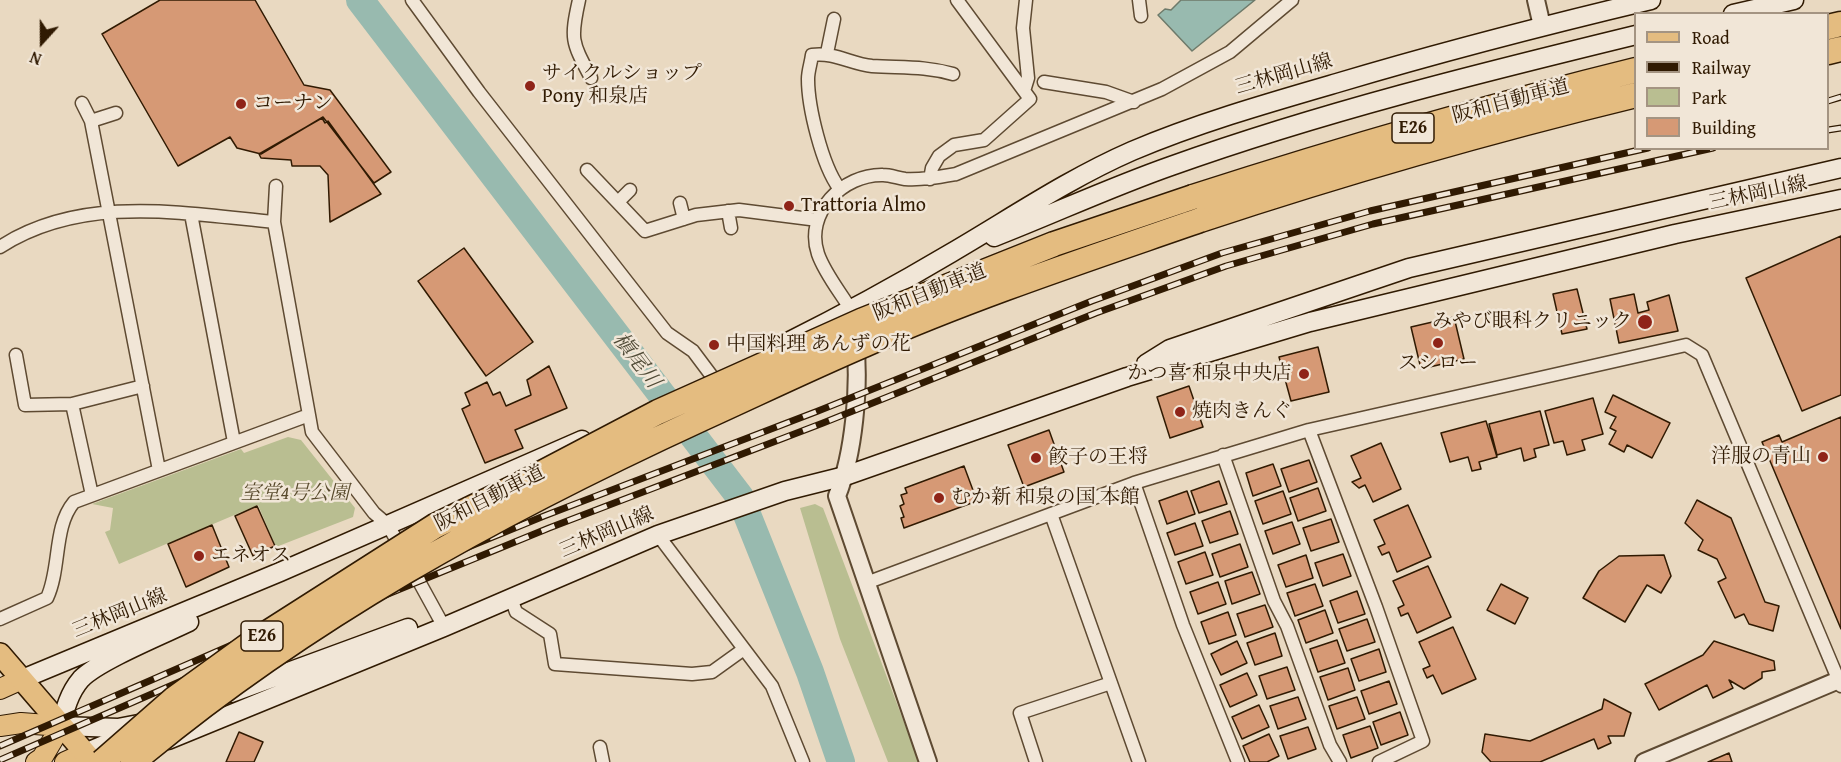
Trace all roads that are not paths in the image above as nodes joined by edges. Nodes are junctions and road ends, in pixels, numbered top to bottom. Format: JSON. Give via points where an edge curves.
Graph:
{"nodes":[{"id":1,"x":412,"y":0,"type":"edge"},
{"id":2,"x":579,"y":0,"type":"edge"},
{"id":3,"x":957,"y":0,"type":"edge"},
{"id":4,"x":1026,"y":0,"type":"edge"},
{"id":5,"x":1138,"y":0,"type":"edge"},
{"id":6,"x":1292,"y":0,"type":"edge"},
{"id":7,"x":1536,"y":0,"type":"edge"},
{"id":8,"x":1651,"y":0,"type":"edge"},
{"id":9,"x":1794,"y":0,"type":"edge"},
{"id":10,"x":1742,"y":12,"type":"edge"},
{"id":11,"x":1141,"y":16,"type":"dead end"},
{"id":12,"x":834,"y":19,"type":"dead end"},
{"id":13,"x":1542,"y":26,"type":"junction"},
{"id":14,"x":1634,"y":36,"type":"edge"},
{"id":15,"x":827,"y":53,"type":"junction"},
{"id":16,"x":1634,"y":70,"type":"edge"},
{"id":17,"x":953,"y":74,"type":"dead end"},
{"id":18,"x":591,"y":78,"type":"dead end"},
{"id":19,"x":1044,"y":82,"type":"dead end"},
{"id":20,"x":1024,"y":90,"type":"junction"},
{"id":21,"x":1634,"y":95,"type":"edge"},
{"id":22,"x":1134,"y":102,"type":"junction"},
{"id":23,"x":82,"y":103,"type":"dead end"},
{"id":24,"x":116,"y":113,"type":"dead end"},
{"id":25,"x":91,"y":121,"type":"junction"},
{"id":26,"x":1841,"y":168,"type":"edge"},
{"id":27,"x":587,"y":170,"type":"dead end"},
{"id":28,"x":930,"y":179,"type":"junction"},
{"id":29,"x":276,"y":186,"type":"dead end"},
{"id":30,"x":839,"y":188,"type":"junction"},
{"id":31,"x":630,"y":190,"type":"dead end"},
{"id":32,"x":1841,"y":199,"type":"edge"},
{"id":33,"x":618,"y":202,"type":"junction"},
{"id":34,"x":680,"y":203,"type":"dead end"},
{"id":35,"x":1197,"y":208,"type":"junction"},
{"id":36,"x":109,"y":210,"type":"junction"},
{"id":37,"x":728,"y":211,"type":"junction"},
{"id":38,"x":191,"y":214,"type":"junction"},
{"id":39,"x":684,"y":219,"type":"junction"},
{"id":40,"x":818,"y":220,"type":"junction"},
{"id":41,"x":274,"y":222,"type":"junction"},
{"id":42,"x":731,"y":228,"type":"dead end"},
{"id":43,"x":0,"y":247,"type":"edge"},
{"id":44,"x":952,"y":252,"type":"junction"},
{"id":45,"x":851,"y":310,"type":"junction"},
{"id":46,"x":16,"y":355,"type":"dead end"},
{"id":47,"x":1127,"y":377,"type":"junction"},
{"id":48,"x":708,"y":382,"type":"junction"},
{"id":49,"x":143,"y":386,"type":"junction"},
{"id":50,"x":72,"y":404,"type":"junction"},
{"id":51,"x":309,"y":415,"type":"junction"},
{"id":52,"x":1309,"y":430,"type":"junction"},
{"id":53,"x":234,"y":442,"type":"junction"},
{"id":54,"x":1223,"y":455,"type":"junction"},
{"id":55,"x":159,"y":470,"type":"junction"},
{"id":56,"x":845,"y":476,"type":"junction"},
{"id":57,"x":1134,"y":483,"type":"junction"},
{"id":58,"x":92,"y":495,"type":"junction"},
{"id":59,"x":1051,"y":514,"type":"junction"},
{"id":60,"x":388,"y":525,"type":"junction"},
{"id":61,"x":666,"y":532,"type":"junction"},
{"id":62,"x":280,"y":573,"type":"junction"},
{"id":63,"x":866,"y":583,"type":"junction"},
{"id":64,"x":511,"y":598,"type":"junction"},
{"id":65,"x":0,"y":619,"type":"edge"},
{"id":66,"x":444,"y":627,"type":"junction"},
{"id":67,"x":744,"y":649,"type":"junction"},
{"id":68,"x":0,"y":654,"type":"edge"},
{"id":69,"x":20,"y":680,"type":"junction"},
{"id":70,"x":1840,"y":682,"type":"edge"},
{"id":71,"x":1111,"y":683,"type":"junction"},
{"id":72,"x":0,"y":689,"type":"edge"},
{"id":73,"x":165,"y":718,"type":"junction"},
{"id":74,"x":0,"y":726,"type":"edge"},
{"id":75,"x":61,"y":726,"type":"junction"},
{"id":76,"x":600,"y":747,"type":"dead end"},
{"id":77,"x":93,"y":759,"type":"edge"},
{"id":78,"x":36,"y":762,"type":"edge"},
{"id":79,"x":65,"y":762,"type":"edge"},
{"id":80,"x":116,"y":762,"type":"edge"},
{"id":81,"x":133,"y":762,"type":"edge"},
{"id":82,"x":603,"y":762,"type":"edge"},
{"id":83,"x":803,"y":762,"type":"edge"},
{"id":84,"x":928,"y":762,"type":"edge"},
{"id":85,"x":1036,"y":762,"type":"edge"},
{"id":86,"x":1139,"y":762,"type":"edge"},
{"id":87,"x":1238,"y":762,"type":"edge"},
{"id":88,"x":1340,"y":762,"type":"edge"},
{"id":89,"x":1379,"y":762,"type":"edge"},
{"id":90,"x":1644,"y":762,"type":"edge"}],
"edges":[{"from":1,"to":48,"type":"street","via":[[667,333],[693,351]]},
{"from":2,"to":18,"type":"street","via":[[573,44]]},
{"from":3,"to":20,"type":"street"},
{"from":4,"to":20,"type":"street","via":[[1023,28],[1028,78]]},
{"from":5,"to":11,"type":"street"},
{"from":6,"to":22,"type":"street","via":[[1230,52]]},
{"from":7,"to":13,"type":"street"},
{"from":8,"to":13,"type":"main road","name":"三林岡山線"},
{"from":9,"to":10,"type":"main road"},
{"from":12,"to":15,"type":"street"},
{"from":13,"to":44,"type":"main road","name":"三林岡山線","via":[[1226,115],[1161,140],[1050,192]]},
{"from":14,"to":44,"type":"main road","name":"三林岡山線","via":[[1499,68],[1248,140]]},
{"from":15,"to":17,"type":"street","via":[[870,66],[928,66]]},
{"from":15,"to":30,"type":"street","via":[[812,56],[808,78],[824,153]]},
{"from":16,"to":35,"type":"highway","name":"阪和自動車道","number":"E26","via":[[1345,148]]},
{"from":19,"to":22,"type":"street","via":[[1106,92]]},
{"from":20,"to":28,"type":"street","via":[[1030,99],[984,140],[954,145],[939,156]]},
{"from":21,"to":35,"type":"highway","name":"阪和自動車道","number":"E26"},
{"from":22,"to":28,"type":"street","via":[[984,164]]},
{"from":23,"to":25,"type":"street"},
{"from":24,"to":25,"type":"street"},
{"from":25,"to":36,"type":"street"},
{"from":26,"to":47,"type":"main road","name":"三林岡山線","via":[[1409,268],[1170,349]]},
{"from":27,"to":33,"type":"street"},
{"from":28,"to":30,"type":"street","via":[[883,175],[861,178]]},
{"from":29,"to":41,"type":"street"},
{"from":30,"to":40,"type":"street"},
{"from":31,"to":33,"type":"street"},
{"from":32,"to":47,"type":"main road","name":"三林岡山線","via":[[1675,234],[1310,322]]},
{"from":33,"to":39,"type":"street","via":[[645,231]]},
{"from":34,"to":39,"type":"street"},
{"from":35,"to":77,"type":"highway","name":"阪和自動車道","number":"E26","bridge":true,"via":[[1054,244],[861,321],[658,412],[435,526],[250,644]]},
{"from":35,"to":81,"type":"highway","name":"阪和自動車道","number":"E26","bridge":true,"via":[[1058,269],[867,343],[527,502],[442,549],[260,662]]},
{"from":36,"to":38,"type":"street"},
{"from":36,"to":43,"type":"street","via":[[81,214],[42,227]]},
{"from":36,"to":49,"type":"street"},
{"from":37,"to":39,"type":"street"},
{"from":37,"to":40,"type":"street"},
{"from":37,"to":42,"type":"street"},
{"from":38,"to":41,"type":"street"},
{"from":38,"to":53,"type":"street"},
{"from":40,"to":45,"type":"street","via":[[818,255]]},
{"from":41,"to":51,"type":"street"},
{"from":44,"to":45,"type":"main road","name":"三林岡山線"},
{"from":45,"to":48,"type":"main road","name":"三林岡山線"},
{"from":45,"to":56,"type":"street","via":[[858,367]]},
{"from":46,"to":50,"type":"street","via":[[24,405]]},
{"from":47,"to":56,"type":"main road","name":"三林岡山線"},
{"from":48,"to":60,"type":"main road","name":"三林岡山線"},
{"from":49,"to":50,"type":"street"},
{"from":49,"to":55,"type":"street"},
{"from":50,"to":58,"type":"street"},
{"from":51,"to":53,"type":"street"},
{"from":51,"to":60,"type":"street","via":[[312,432],[374,513]]},
{"from":52,"to":54,"type":"street"},
{"from":52,"to":70,"type":"street","via":[[1679,345],[1693,347],[1702,355]]},
{"from":52,"to":89,"type":"street","via":[[1423,741]]},
{"from":53,"to":55,"type":"street"},
{"from":54,"to":57,"type":"street"},
{"from":54,"to":88,"type":"street","via":[[1274,601]]},
{"from":55,"to":58,"type":"street"},
{"from":56,"to":61,"type":"main road","name":"三林岡山線","via":[[776,494]]},
{"from":56,"to":63,"type":"street","via":[[837,496]]},
{"from":57,"to":59,"type":"street"},
{"from":57,"to":87,"type":"street","via":[[1183,624]]},
{"from":58,"to":65,"type":"street","via":[[74,502],[65,513],[48,598]]},
{"from":59,"to":63,"type":"street"},
{"from":59,"to":71,"type":"street"},
{"from":60,"to":62,"type":"main road","name":"三林岡山線"},
{"from":60,"to":66,"type":"street"},
{"from":61,"to":64,"type":"main road","name":"三林岡山線"},
{"from":61,"to":67,"type":"street"},
{"from":62,"to":69,"type":"main road","name":"三林岡山線"},
{"from":62,"to":75,"type":"main road","via":[[82,678],[67,700]]},
{"from":63,"to":84,"type":"street"},
{"from":64,"to":66,"type":"main road","name":"三林岡山線"},
{"from":64,"to":67,"type":"street","via":[[516,612],[550,634],[555,663],[692,674],[712,672]]},
{"from":66,"to":73,"type":"main road","via":[[424,624],[409,628]]},
{"from":66,"to":80,"type":"main road","name":"三林岡山線"},
{"from":67,"to":83,"type":"street","via":[[772,686]]},
{"from":68,"to":69,"type":"highway"},
{"from":69,"to":72,"type":"main road"},
{"from":69,"to":75,"type":"highway"},
{"from":70,"to":90,"type":"street"},
{"from":71,"to":85,"type":"street","via":[[1020,713]]},
{"from":71,"to":86,"type":"street"},
{"from":73,"to":75,"type":"main road","via":[[118,728]]},
{"from":73,"to":77,"type":"main road"},
{"from":74,"to":75,"type":"main road"},
{"from":75,"to":77,"type":"highway"},
{"from":75,"to":78,"type":"main road"},
{"from":76,"to":82,"type":"street"},
{"from":77,"to":79,"type":"main road"}]}
